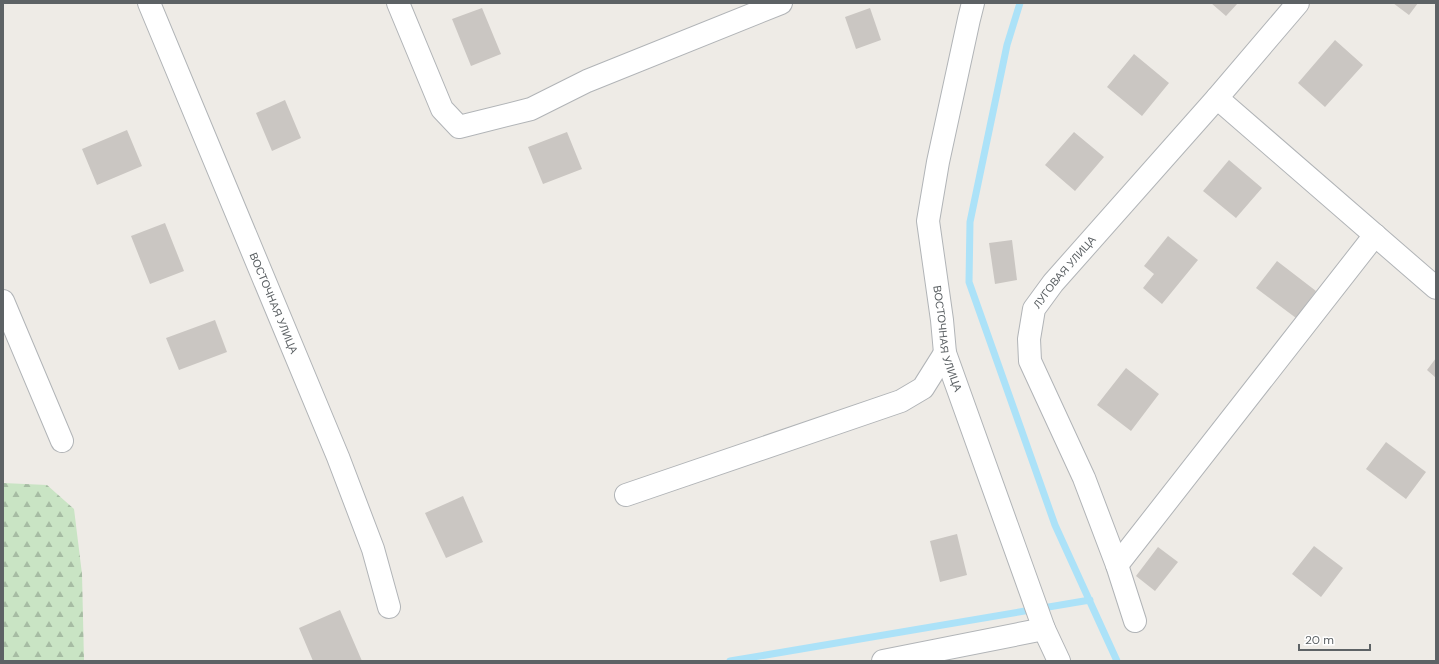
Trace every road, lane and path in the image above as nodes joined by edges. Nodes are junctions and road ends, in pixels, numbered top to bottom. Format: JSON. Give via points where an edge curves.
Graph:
{"nodes":[{"id":1,"x":149,"y":3,"type":"edge"},
{"id":2,"x":398,"y":3,"type":"edge"},
{"id":3,"x":781,"y":3,"type":"edge"},
{"id":4,"x":973,"y":3,"type":"edge"},
{"id":5,"x":1298,"y":3,"type":"edge"},
{"id":6,"x":1217,"y":98,"type":"junction"},
{"id":7,"x":1375,"y":235,"type":"junction"},
{"id":8,"x":1436,"y":288,"type":"edge"},
{"id":9,"x":3,"y":301,"type":"edge"},
{"id":10,"x":945,"y":353,"type":"junction"},
{"id":11,"x":62,"y":441,"type":"dead end"},
{"id":12,"x":626,"y":495,"type":"dead end"},
{"id":13,"x":1117,"y":565,"type":"junction"},
{"id":14,"x":389,"y":607,"type":"dead end"},
{"id":15,"x":1135,"y":621,"type":"dead end"},
{"id":16,"x":1043,"y":624,"type":"junction"},
{"id":17,"x":883,"y":661,"type":"edge"},
{"id":18,"x":1059,"y":661,"type":"edge"}],
"edges":[{"from":1,"to":14,"type":"street","name":"ВОСТОЧНАЯ УЛИЦА","via":[[338,457],[373,549]]},
{"from":2,"to":3,"type":"street","via":[[442,109],[459,127],[531,109],[587,81]]},
{"from":4,"to":10,"type":"street","name":"ВОСТОЧНАЯ УЛИЦА","via":[[938,162],[928,221]]},
{"from":5,"to":6,"type":"street","name":"ЛУГОВАЯ УЛИЦА"},
{"from":6,"to":7,"type":"street"},
{"from":6,"to":13,"type":"street","name":"ЛУГОВАЯ УЛИЦА","via":[[1034,309],[1029,339],[1030,360],[1084,478]]},
{"from":7,"to":8,"type":"street"},
{"from":7,"to":13,"type":"street"},
{"from":9,"to":11,"type":"street"},
{"from":10,"to":12,"type":"street","via":[[923,388],[901,401]]},
{"from":10,"to":16,"type":"street","name":"ВОСТОЧНАЯ УЛИЦА"},
{"from":13,"to":15,"type":"street","name":"ЛУГОВАЯ УЛИЦА"},
{"from":16,"to":17,"type":"street"},
{"from":16,"to":18,"type":"street","name":"ВОСТОЧНАЯ УЛИЦА"}]}
